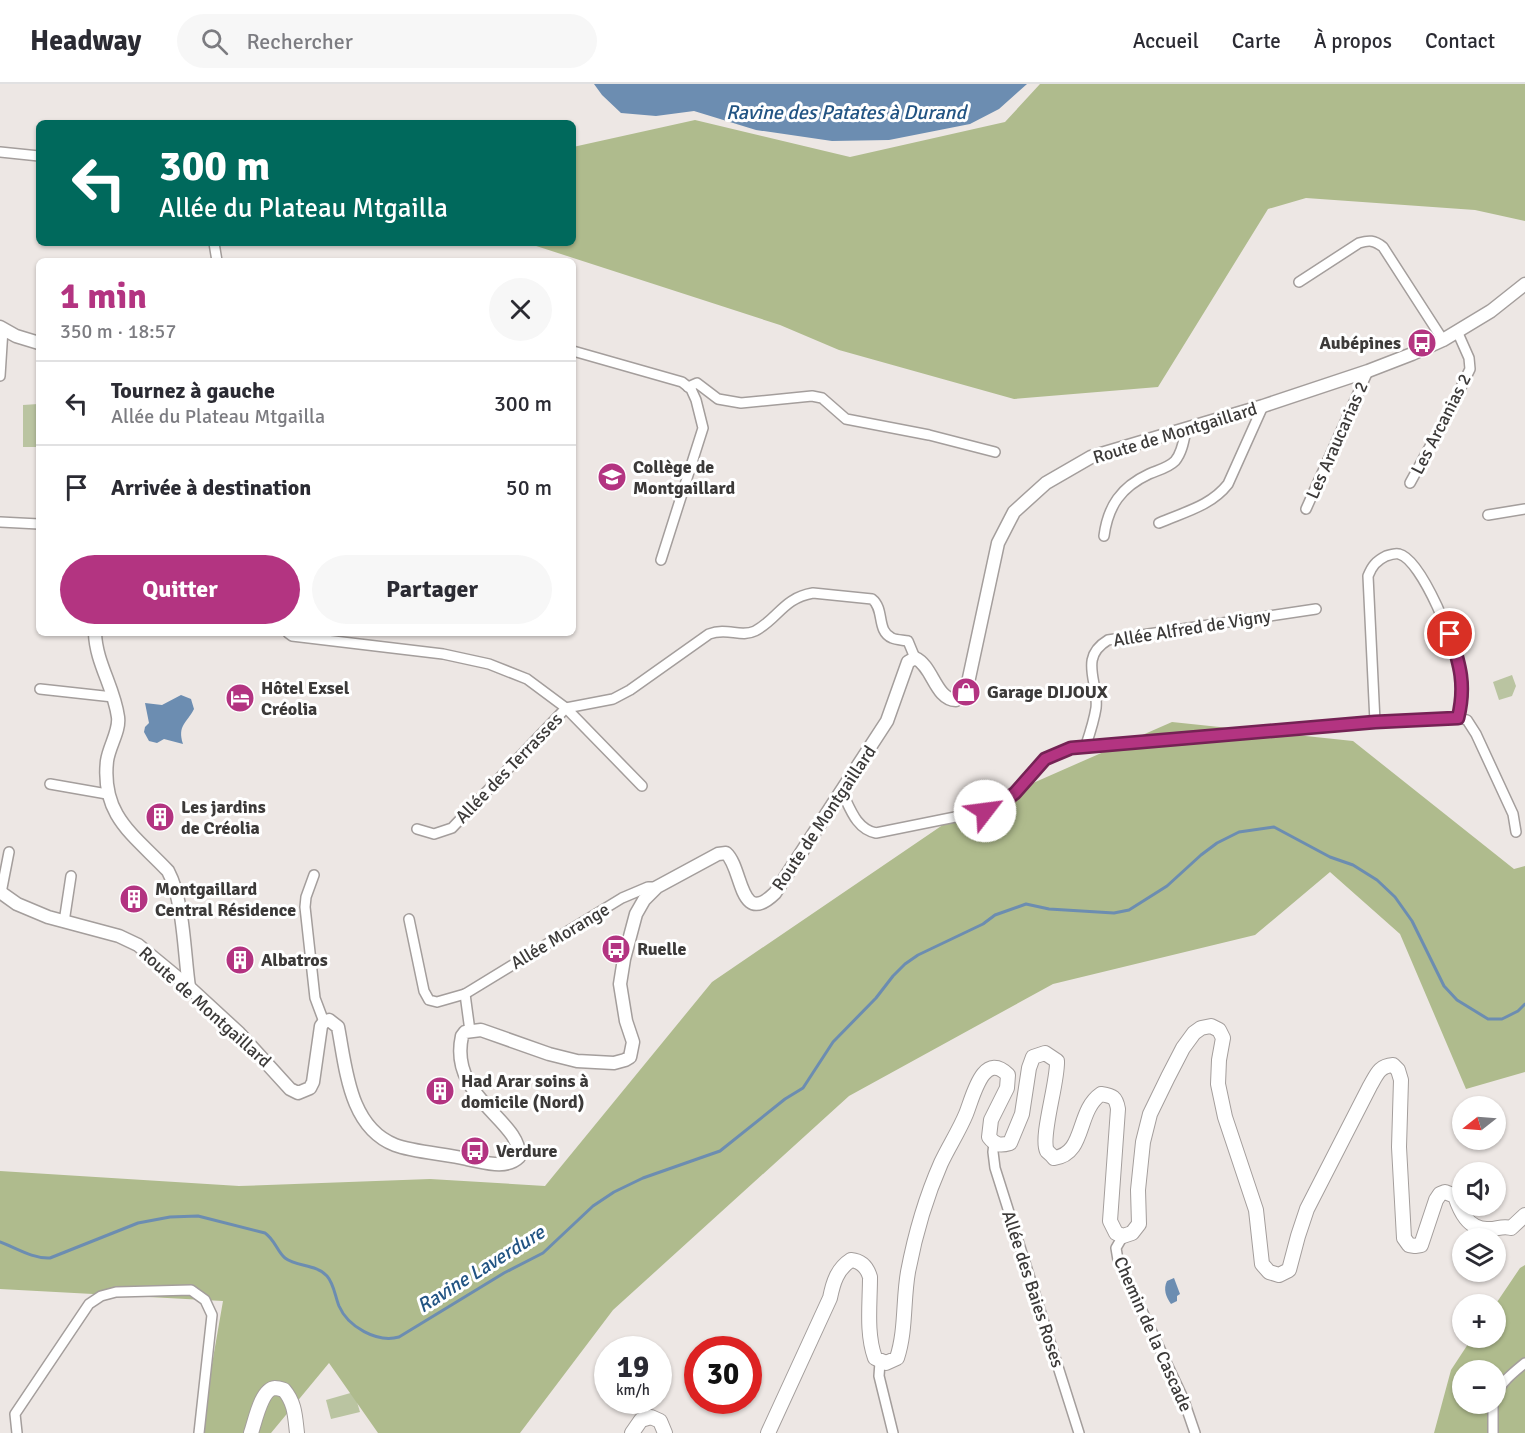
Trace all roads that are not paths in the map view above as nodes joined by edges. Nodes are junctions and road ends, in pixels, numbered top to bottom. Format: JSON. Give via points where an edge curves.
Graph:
{"nodes":[{"id":1,"x":0,"y":152,"type":"edge"},
{"id":2,"x":36,"y":156,"type":"edge"},
{"id":3,"x":1299,"y":282,"type":"dead end"},
{"id":4,"x":1525,"y":284,"type":"edge"},
{"id":5,"x":2,"y":328,"type":"edge"},
{"id":6,"x":1457,"y":331,"type":"junction"},
{"id":7,"x":1443,"y":340,"type":"junction"},
{"id":8,"x":36,"y":342,"type":"edge"},
{"id":9,"x":576,"y":352,"type":"edge"},
{"id":10,"x":1368,"y":371,"type":"junction"},
{"id":11,"x":0,"y":376,"type":"edge"},
{"id":12,"x":688,"y":387,"type":"junction"},
{"id":13,"x":1263,"y":406,"type":"junction"},
{"id":14,"x":1186,"y":430,"type":"junction"},
{"id":15,"x":994,"y":453,"type":"dead end"},
{"id":16,"x":1410,"y":483,"type":"dead end"},
{"id":17,"x":1306,"y":509,"type":"dead end"},
{"id":18,"x":1525,"y":509,"type":"edge"},
{"id":19,"x":1488,"y":515,"type":"dead end"},
{"id":20,"x":0,"y":522,"type":"edge"},
{"id":21,"x":1159,"y":523,"type":"dead end"},
{"id":22,"x":36,"y":524,"type":"edge"},
{"id":23,"x":1104,"y":536,"type":"dead end"},
{"id":24,"x":661,"y":560,"type":"dead end"},
{"id":25,"x":1316,"y":609,"type":"dead end"},
{"id":26,"x":95,"y":636,"type":"edge"},
{"id":27,"x":292,"y":636,"type":"edge"},
{"id":28,"x":915,"y":658,"type":"junction"},
{"id":29,"x":40,"y":690,"type":"dead end"},
{"id":30,"x":113,"y":697,"type":"junction"},
{"id":31,"x":566,"y":708,"type":"junction"},
{"id":32,"x":1458,"y":718,"type":"junction"},
{"id":33,"x":1375,"y":722,"type":"junction"},
{"id":34,"x":1086,"y":745,"type":"junction"},
{"id":35,"x":50,"y":784,"type":"dead end"},
{"id":36,"x":642,"y":786,"type":"dead end"},
{"id":37,"x":842,"y":792,"type":"junction"},
{"id":38,"x":107,"y":794,"type":"junction"},
{"id":39,"x":417,"y":829,"type":"dead end"},
{"id":40,"x":1516,"y":832,"type":"dead end"},
{"id":41,"x":9,"y":852,"type":"dead end"},
{"id":42,"x":314,"y":875,"type":"dead end"},
{"id":43,"x":71,"y":876,"type":"dead end"},
{"id":44,"x":657,"y":887,"type":"junction"},
{"id":45,"x":1,"y":893,"type":"edge"},
{"id":46,"x":409,"y":920,"type":"dead end"},
{"id":47,"x":64,"y":922,"type":"junction"},
{"id":48,"x":189,"y":987,"type":"junction"},
{"id":49,"x":465,"y":994,"type":"junction"},
{"id":50,"x":324,"y":1022,"type":"junction"},
{"id":51,"x":470,"y":1031,"type":"junction"},
{"id":52,"x":994,"y":1143,"type":"junction"},
{"id":53,"x":1525,"y":1215,"type":"edge"},
{"id":54,"x":1123,"y":1236,"type":"junction"},
{"id":55,"x":880,"y":1362,"type":"junction"},
{"id":56,"x":1525,"y":1363,"type":"edge"},
{"id":57,"x":1506,"y":1380,"type":"edge"},
{"id":58,"x":1493,"y":1414,"type":"edge"},
{"id":59,"x":17,"y":1433,"type":"edge"},
{"id":60,"x":199,"y":1433,"type":"edge"},
{"id":61,"x":251,"y":1433,"type":"edge"},
{"id":62,"x":297,"y":1433,"type":"edge"},
{"id":63,"x":632,"y":1433,"type":"edge"},
{"id":64,"x":665,"y":1433,"type":"edge"},
{"id":65,"x":768,"y":1433,"type":"edge"},
{"id":66,"x":893,"y":1433,"type":"edge"},
{"id":67,"x":1079,"y":1433,"type":"edge"},
{"id":68,"x":1195,"y":1433,"type":"edge"},
{"id":69,"x":1493,"y":1433,"type":"edge"}],
"edges":[{"from":1,"to":2,"type":"street"},
{"from":3,"to":7,"type":"street","via":[[1359,243],[1376,242]]},
{"from":4,"to":6,"type":"street","name":"Route de Montgaillard"},
{"from":5,"to":8,"type":"street"},
{"from":5,"to":11,"type":"street"},
{"from":6,"to":7,"type":"street","name":"Route de Montgaillard"},
{"from":6,"to":16,"type":"street","name":"Les Arcanias 2","via":[[1470,369]]},
{"from":7,"to":10,"type":"street","name":"Route de Montgaillard"},
{"from":9,"to":12,"type":"street"},
{"from":10,"to":13,"type":"street","name":"Route de Montgaillard"},
{"from":10,"to":17,"type":"street","name":"Les Araucarias 2"},
{"from":12,"to":15,"type":"street","via":[[697,383],[718,399],[741,403],[822,398],[846,419]]},
{"from":12,"to":24,"type":"street","via":[[696,400],[703,428]]},
{"from":13,"to":14,"type":"street","name":"Route de Montgaillard"},
{"from":13,"to":21,"type":"street","via":[[1220,494]]},
{"from":14,"to":23,"type":"street","via":[[1175,460],[1135,481],[1118,496],[1106,521]]},
{"from":14,"to":28,"type":"street","name":"Route de Montgaillard","via":[[1091,457],[1046,483],[1014,512],[998,543],[962,697],[946,697],[929,670]]},
{"from":18,"to":19,"type":"street"},
{"from":20,"to":22,"type":"street"},
{"from":25,"to":34,"type":"street","name":"Allée Alfred de Vigny","via":[[1108,640],[1096,649],[1091,663],[1096,707]]},
{"from":26,"to":30,"type":"street","via":[[98,658]]},
{"from":27,"to":31,"type":"street","name":"Allée des Terrasses","via":[[443,654],[489,664],[527,679]]},
{"from":28,"to":31,"type":"street","via":[[908,641],[892,638],[886,632],[872,599],[813,593],[794,598],[753,632],[722,630],[703,638],[614,699]]},
{"from":28,"to":37,"type":"street","name":"Route de Montgaillard","via":[[908,662],[888,721]]},
{"from":29,"to":30,"type":"street"},
{"from":30,"to":38,"type":"street","via":[[118,723],[107,759]]},
{"from":31,"to":36,"type":"street","name":"Allée des Terrasses"},
{"from":31,"to":39,"type":"street","name":"Allée des Terrasses","via":[[452,828],[434,834]]},
{"from":32,"to":33,"type":"street"},
{"from":32,"to":33,"type":"street","via":[[1462,680],[1450,634],[1419,572],[1399,554],[1377,561],[1368,576]]},
{"from":32,"to":40,"type":"street","via":[[1467,720],[1476,734],[1513,814]]},
{"from":33,"to":34,"type":"street"},
{"from":34,"to":37,"type":"street","via":[[1045,759],[1015,793],[985,811],[887,831],[876,833],[858,823]]},
{"from":35,"to":38,"type":"street"},
{"from":37,"to":44,"type":"street","name":"Route de Montgaillard","via":[[766,902],[753,903],[746,897],[732,858],[726,853],[711,856]]},
{"from":38,"to":48,"type":"street","via":[[118,819],[173,880]]},
{"from":41,"to":45,"type":"street"},
{"from":42,"to":50,"type":"street","via":[[305,907],[315,998]]},
{"from":43,"to":47,"type":"street"},
{"from":44,"to":49,"type":"street","name":"Allée Morange","via":[[622,898]]},
{"from":44,"to":51,"type":"street","name":"Route de Montgaillard","via":[[636,914],[624,958],[620,984],[633,1042],[630,1057],[614,1063],[577,1061],[481,1030]]},
{"from":45,"to":47,"type":"street","name":"Route de Montgaillard","via":[[28,910]]},
{"from":46,"to":49,"type":"street","name":"Allée Morange","via":[[429,1000],[437,1002]]},
{"from":47,"to":48,"type":"street","name":"Route de Montgaillard","via":[[129,940]]},
{"from":48,"to":50,"type":"street","name":"Route de Montgaillard","via":[[298,1093],[310,1088],[313,1082]]},
{"from":49,"to":51,"type":"street"},
{"from":50,"to":51,"type":"street","via":[[329,1020],[338,1027],[358,1112],[380,1136],[396,1145],[509,1164],[519,1157],[518,1146],[471,1089],[460,1061],[462,1036]]},
{"from":52,"to":54,"type":"main road","via":[[1010,1143],[1022,1114],[1033,1057],[1046,1053],[1057,1061],[1045,1136],[1047,1150],[1054,1158],[1064,1157],[1074,1149],[1092,1100],[1101,1094],[1112,1096],[1118,1109],[1110,1221],[1116,1233]]},
{"from":52,"to":55,"type":"main road","via":[[989,1137],[991,1120],[1007,1088],[1008,1075],[994,1067],[979,1079],[928,1194],[908,1272],[902,1343],[897,1358]]},
{"from":52,"to":67,"type":"street","name":"Allée des Baies Roses","via":[[995,1168]]},
{"from":53,"to":54,"type":"main road","via":[[1511,1228],[1485,1230],[1469,1222],[1461,1214],[1455,1196],[1445,1192],[1436,1200],[1421,1245],[1409,1245],[1404,1238],[1402,1212],[1401,1080],[1393,1065],[1385,1066],[1370,1086],[1307,1209],[1289,1270],[1279,1275],[1269,1272],[1262,1264],[1256,1210],[1218,1084],[1223,1038],[1211,1026],[1194,1033],[1183,1048],[1150,1114],[1138,1190],[1139,1224]]},
{"from":54,"to":68,"type":"street","name":"Chemin de la Cascade","via":[[1116,1248],[1118,1260],[1183,1398]]},
{"from":55,"to":65,"type":"main road","via":[[870,1346],[870,1277],[861,1263],[851,1260],[843,1265],[834,1281],[830,1298]]},
{"from":55,"to":66,"type":"street","via":[[879,1376]]},
{"from":56,"to":57,"type":"street"},
{"from":58,"to":69,"type":"street"},
{"from":59,"to":60,"type":"street","via":[[15,1414],[89,1304],[116,1292],[190,1290],[205,1300],[212,1315]]},
{"from":61,"to":62,"type":"main road","via":[[263,1397],[274,1388],[284,1390],[291,1399]]},
{"from":63,"to":64,"type":"main road","via":[[641,1420],[651,1417],[660,1421]]}]}
